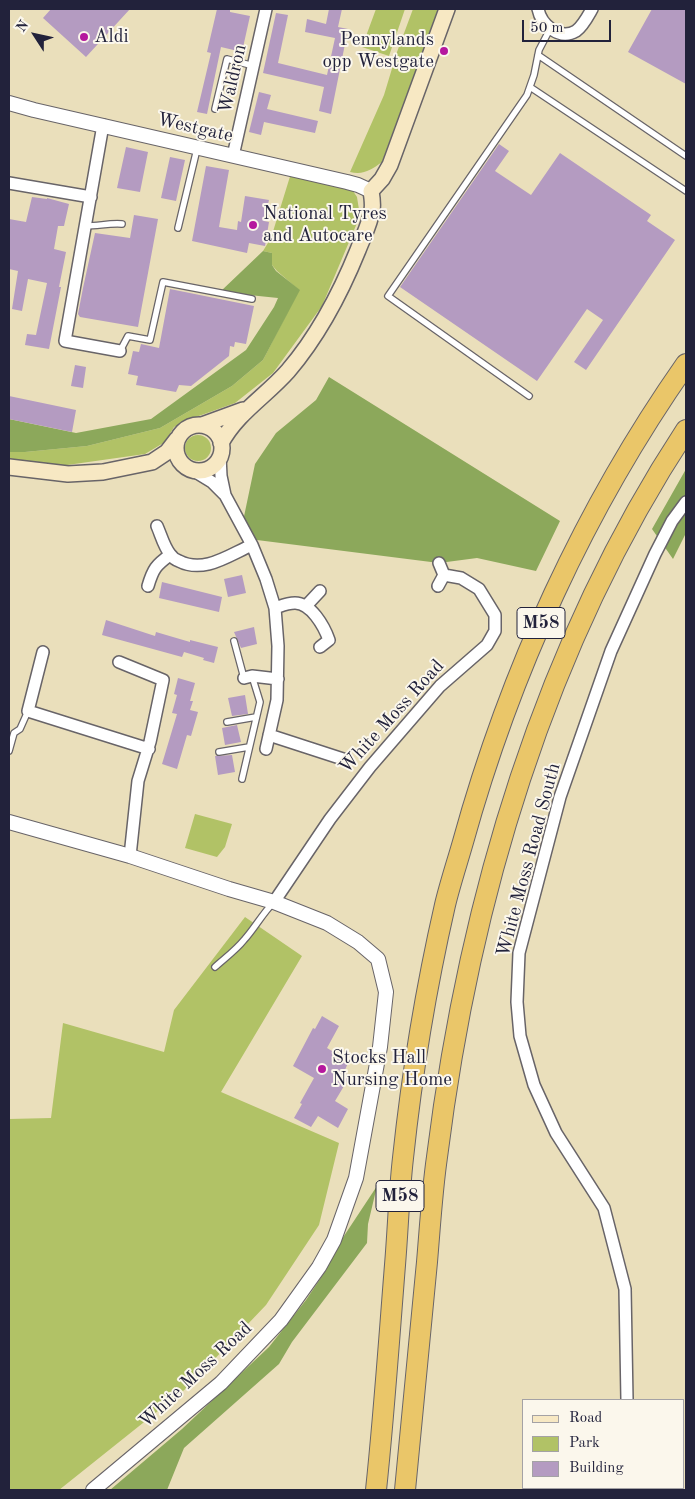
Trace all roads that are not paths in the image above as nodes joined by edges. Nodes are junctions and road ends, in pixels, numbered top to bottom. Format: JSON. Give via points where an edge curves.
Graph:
{"nodes":[{"id":1,"x":266,"y":9,"type":"edge"},
{"id":2,"x":447,"y":9,"type":"edge"},
{"id":3,"x":538,"y":9,"type":"edge"},
{"id":4,"x":592,"y":9,"type":"edge"},
{"id":5,"x":550,"y":29,"type":"junction"},
{"id":6,"x":538,"y":55,"type":"junction"},
{"id":7,"x":254,"y":66,"type":"junction"},
{"id":8,"x":530,"y":87,"type":"junction"},
{"id":9,"x":9,"y":103,"type":"edge"},
{"id":10,"x":214,"y":109,"type":"dead end"},
{"id":11,"x":103,"y":125,"type":"junction"},
{"id":12,"x":197,"y":148,"type":"junction"},
{"id":13,"x":233,"y":156,"type":"junction"},
{"id":14,"x":686,"y":156,"type":"edge"},
{"id":15,"x":9,"y":183,"type":"edge"},
{"id":16,"x":686,"y":191,"type":"edge"},
{"id":17,"x":371,"y":192,"type":"junction"},
{"id":18,"x":91,"y":197,"type":"junction"},
{"id":19,"x":122,"y":224,"type":"dead end"},
{"id":20,"x":86,"y":226,"type":"junction"},
{"id":21,"x":178,"y":228,"type":"dead end"},
{"id":22,"x":252,"y":299,"type":"dead end"},
{"id":23,"x":120,"y":351,"type":"joint"},
{"id":24,"x":686,"y":364,"type":"edge"},
{"id":25,"x":529,"y":396,"type":"dead end"},
{"id":26,"x":250,"y":407,"type":"junction"},
{"id":27,"x":202,"y":425,"type":"junction"},
{"id":28,"x":686,"y":430,"type":"edge"},
{"id":29,"x":177,"y":439,"type":"junction"},
{"id":30,"x":221,"y":449,"type":"junction"},
{"id":31,"x":141,"y":465,"type":"junction"},
{"id":32,"x":9,"y":467,"type":"edge"},
{"id":33,"x":190,"y":469,"type":"junction"},
{"id":34,"x":225,"y":495,"type":"junction"},
{"id":35,"x":686,"y":502,"type":"edge"},
{"id":36,"x":157,"y":526,"type":"dead end"},
{"id":37,"x":252,"y":545,"type":"junction"},
{"id":38,"x":170,"y":555,"type":"junction"},
{"id":39,"x":439,"y":563,"type":"dead end"},
{"id":40,"x":444,"y":575,"type":"junction"},
{"id":41,"x":148,"y":586,"type":"dead end"},
{"id":42,"x":438,"y":586,"type":"dead end"},
{"id":43,"x":320,"y":590,"type":"dead end"},
{"id":44,"x":306,"y":606,"type":"junction"},
{"id":45,"x":275,"y":608,"type":"junction"},
{"id":46,"x":234,"y":641,"type":"dead end"},
{"id":47,"x":329,"y":643,"type":"dead end"},
{"id":48,"x":43,"y":652,"type":"dead end"},
{"id":49,"x":119,"y":662,"type":"dead end"},
{"id":50,"x":248,"y":677,"type":"junction"},
{"id":51,"x":278,"y":679,"type":"junction"},
{"id":52,"x":28,"y":711,"type":"junction"},
{"id":53,"x":256,"y":717,"type":"junction"},
{"id":54,"x":227,"y":722,"type":"dead end"},
{"id":55,"x":269,"y":735,"type":"junction"},
{"id":56,"x":249,"y":747,"type":"junction"},
{"id":57,"x":148,"y":749,"type":"junction"},
{"id":58,"x":266,"y":749,"type":"dead end"},
{"id":59,"x":9,"y":751,"type":"edge"},
{"id":60,"x":219,"y":752,"type":"dead end"},
{"id":61,"x":346,"y":760,"type":"dead end"},
{"id":62,"x":242,"y":779,"type":"dead end"},
{"id":63,"x":9,"y":822,"type":"edge"},
{"id":64,"x":130,"y":856,"type":"junction"},
{"id":65,"x":274,"y":902,"type":"junction"},
{"id":66,"x":215,"y":967,"type":"dead end"},
{"id":67,"x":627,"y":1399,"type":"edge"},
{"id":68,"x":94,"y":1490,"type":"edge"},
{"id":69,"x":376,"y":1490,"type":"edge"},
{"id":70,"x":405,"y":1490,"type":"edge"}],
"edges":[{"from":1,"to":7,"type":"street","name":"Waldron"},
{"from":2,"to":17,"type":"main road","via":[[390,165]]},
{"from":3,"to":5,"type":"street","via":[[543,23]]},
{"from":4,"to":5,"type":"street","via":[[576,31],[568,34]]},
{"from":5,"to":6,"type":"lane"},
{"from":6,"to":8,"type":"lane"},
{"from":6,"to":14,"type":"lane"},
{"from":7,"to":10,"type":"lane","via":[[226,59]]},
{"from":7,"to":13,"type":"street","name":"Waldron"},
{"from":8,"to":16,"type":"lane"},
{"from":8,"to":25,"type":"lane","via":[[388,296]]},
{"from":9,"to":11,"type":"street","name":"Westgate"},
{"from":11,"to":12,"type":"street","name":"Westgate"},
{"from":11,"to":18,"type":"street"},
{"from":12,"to":13,"type":"street","name":"Westgate"},
{"from":12,"to":21,"type":"lane"},
{"from":13,"to":17,"type":"street","name":"Westgate","via":[[352,183]]},
{"from":15,"to":18,"type":"street"},
{"from":17,"to":26,"type":"main road","via":[[372,210],[364,235],[331,307],[288,371]]},
{"from":18,"to":20,"type":"street"},
{"from":19,"to":20,"type":"lane"},
{"from":20,"to":23,"type":"street","via":[[65,341]]},
{"from":22,"to":23,"type":"lane","via":[[163,282],[150,340],[128,336]]},
{"from":24,"to":69,"type":"highway","number":"M58","via":[[596,512],[552,598],[512,692],[478,788],[445,904],[420,1030],[403,1158]]},
{"from":26,"to":27,"type":"main road"},
{"from":26,"to":30,"type":"main road","via":[[232,426]]},
{"from":27,"to":29,"type":"main road","via":[[188,428]]},
{"from":27,"to":30,"type":"main road","via":[[214,431]]},
{"from":28,"to":70,"type":"highway","number":"M58","via":[[614,554],[558,673],[513,796],[480,914],[455,1037],[436,1158]]},
{"from":29,"to":31,"type":"main road","via":[[160,457]]},
{"from":29,"to":33,"type":"main road","via":[[178,458]]},
{"from":30,"to":33,"type":"main road","via":[[213,466]]},
{"from":30,"to":34,"type":"street","via":[[220,476]]},
{"from":31,"to":32,"type":"main road","via":[[68,474]]},
{"from":31,"to":33,"type":"main road"},
{"from":33,"to":34,"type":"street","via":[[212,482]]},
{"from":34,"to":37,"type":"street"},
{"from":35,"to":67,"type":"street","name":"White Moss Road South","via":[[655,554],[610,651],[560,797],[519,954],[517,1002],[520,1036],[534,1085],[556,1133],[604,1208],[625,1289]]},
{"from":36,"to":38,"type":"street"},
{"from":37,"to":38,"type":"street","via":[[201,567],[184,564]]},
{"from":37,"to":45,"type":"street"},
{"from":38,"to":41,"type":"street","via":[[155,567]]},
{"from":39,"to":40,"type":"street"},
{"from":40,"to":42,"type":"street"},
{"from":40,"to":65,"type":"street","name":"White Moss Road","via":[[461,578],[479,589],[495,615],[496,631],[487,645],[440,686],[370,766]]},
{"from":43,"to":44,"type":"street"},
{"from":44,"to":45,"type":"street","via":[[296,603]]},
{"from":44,"to":47,"type":"street","via":[[326,631]]},
{"from":45,"to":51,"type":"street"},
{"from":46,"to":50,"type":"lane"},
{"from":48,"to":52,"type":"street"},
{"from":49,"to":57,"type":"street","via":[[163,680]]},
{"from":50,"to":51,"type":"street"},
{"from":50,"to":53,"type":"lane","via":[[260,702]]},
{"from":51,"to":55,"type":"street"},
{"from":52,"to":57,"type":"street"},
{"from":52,"to":59,"type":"lane","via":[[20,729],[14,733]]},
{"from":53,"to":54,"type":"lane"},
{"from":53,"to":56,"type":"lane"},
{"from":55,"to":58,"type":"street"},
{"from":55,"to":61,"type":"street"},
{"from":56,"to":60,"type":"lane"},
{"from":56,"to":62,"type":"lane"},
{"from":57,"to":64,"type":"street","via":[[138,781]]},
{"from":63,"to":64,"type":"street","name":"White Moss Road"},
{"from":64,"to":65,"type":"street","name":"White Moss Road"},
{"from":65,"to":66,"type":"lane","via":[[237,948]]},
{"from":65,"to":68,"type":"street","name":"White Moss Road","via":[[327,923],[378,959],[386,992],[380,1047],[356,1178],[334,1240],[320,1267],[281,1320],[221,1383]]}]}
